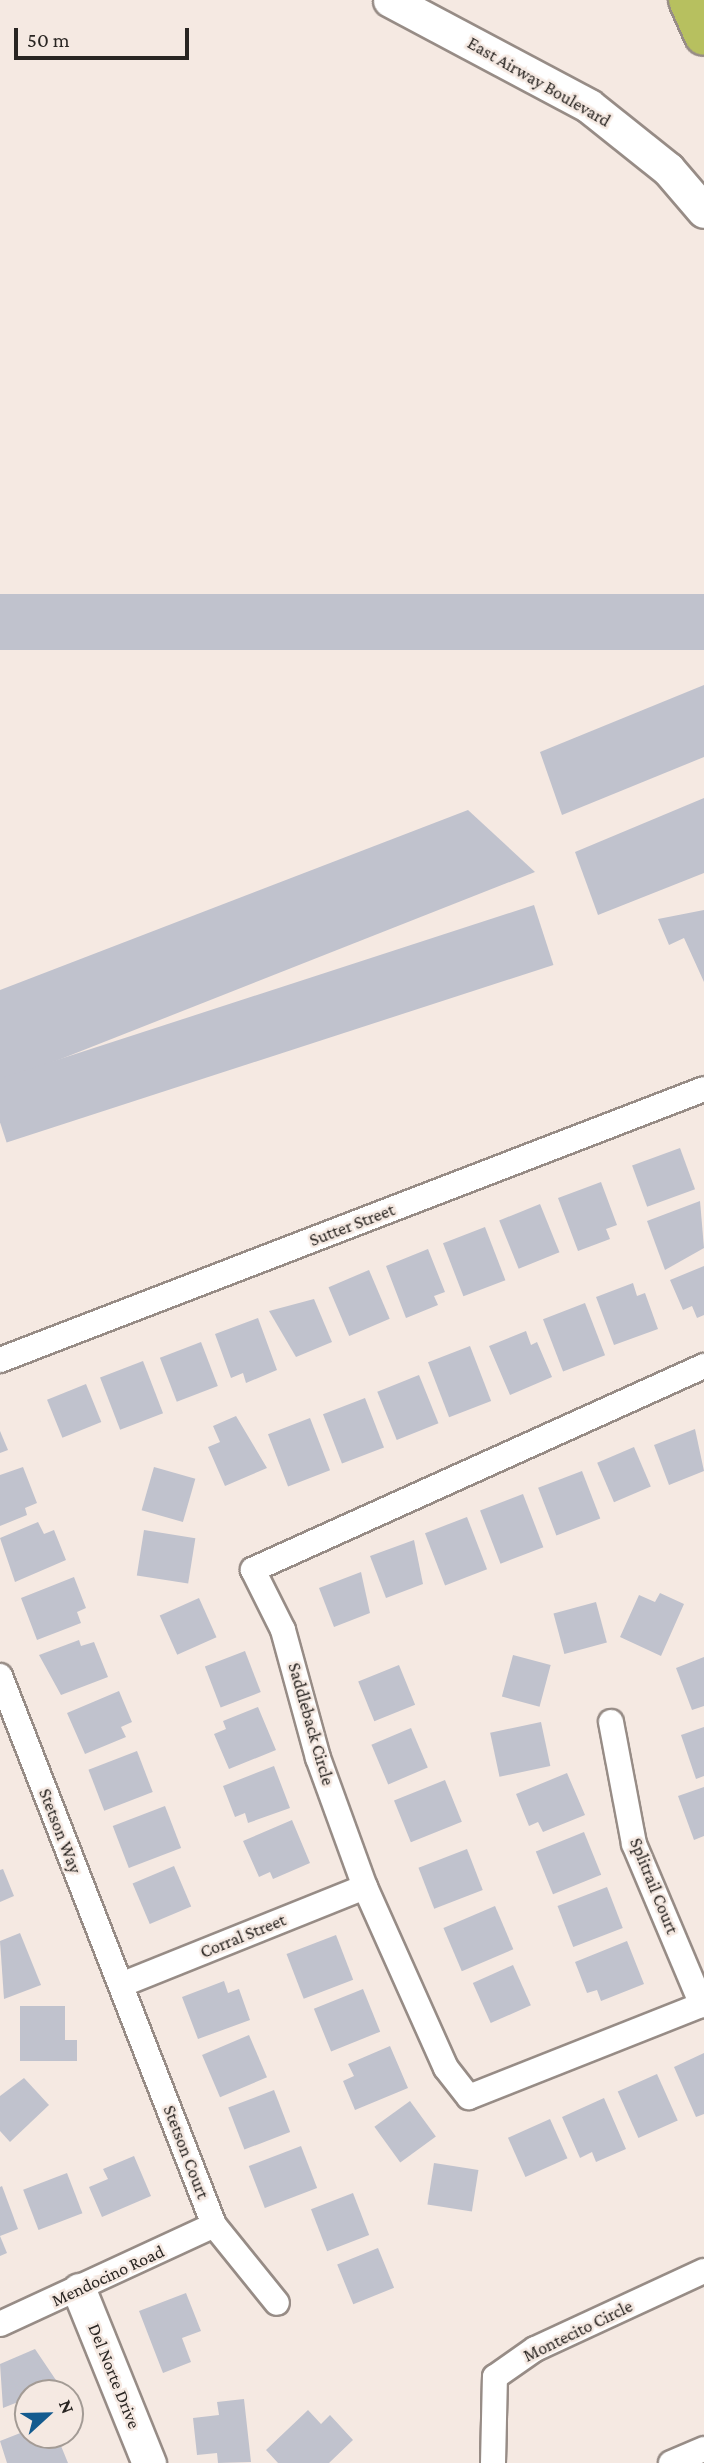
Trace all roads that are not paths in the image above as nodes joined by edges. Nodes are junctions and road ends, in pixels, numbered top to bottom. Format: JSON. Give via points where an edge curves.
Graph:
{"nodes":[{"id":1,"x":390,"y":0,"type":"edge"},
{"id":2,"x":688,"y":0,"type":"edge"},
{"id":3,"x":704,"y":36,"type":"edge"},
{"id":4,"x":704,"y":211,"type":"edge"},
{"id":5,"x":704,"y":1089,"type":"edge"},
{"id":6,"x":0,"y":1360,"type":"edge"},
{"id":7,"x":704,"y":1366,"type":"edge"},
{"id":8,"x":0,"y":1676,"type":"edge"},
{"id":9,"x":611,"y":1722,"type":"dead end"},
{"id":10,"x":365,"y":1887,"type":"junction"},
{"id":11,"x":121,"y":1985,"type":"junction"},
{"id":12,"x":703,"y":2004,"type":"edge"},
{"id":13,"x":215,"y":2225,"type":"junction"},
{"id":14,"x":704,"y":2271,"type":"edge"},
{"id":15,"x":79,"y":2290,"type":"junction"},
{"id":16,"x":277,"y":2303,"type":"dead end"},
{"id":17,"x":0,"y":2324,"type":"edge"},
{"id":18,"x":704,"y":2449,"type":"edge"},
{"id":19,"x":149,"y":2463,"type":"edge"},
{"id":20,"x":492,"y":2463,"type":"edge"},
{"id":21,"x":671,"y":2463,"type":"edge"}],
"edges":[{"from":1,"to":4,"type":"main road","name":"East Airway Boulevard","via":[[589,106],[668,169]]},
{"from":2,"to":3,"type":"highway"},
{"from":5,"to":6,"type":"street","name":"Sutter Street"},
{"from":7,"to":10,"type":"street","name":"Saddleback Circle","via":[[253,1570],[283,1630],[318,1758]]},
{"from":8,"to":11,"type":"street","name":"Stetson Way"},
{"from":9,"to":12,"type":"street","name":"Splitrail Court","via":[[634,1844]]},
{"from":10,"to":11,"type":"street","name":"Corral Street"},
{"from":10,"to":12,"type":"street","name":"Saddleback Circle","via":[[446,2068],[469,2097]]},
{"from":11,"to":13,"type":"street","name":"Stetson Court"},
{"from":13,"to":15,"type":"street","name":"Mendocino Road"},
{"from":13,"to":16,"type":"street","name":"Stetson Court"},
{"from":14,"to":20,"type":"street","name":"Montecito Circle","via":[[535,2349],[495,2377]]},
{"from":15,"to":17,"type":"street","name":"Mendocino Road"},
{"from":15,"to":19,"type":"main road","name":"Del Norte Drive"},
{"from":18,"to":21,"type":"street"}]}
